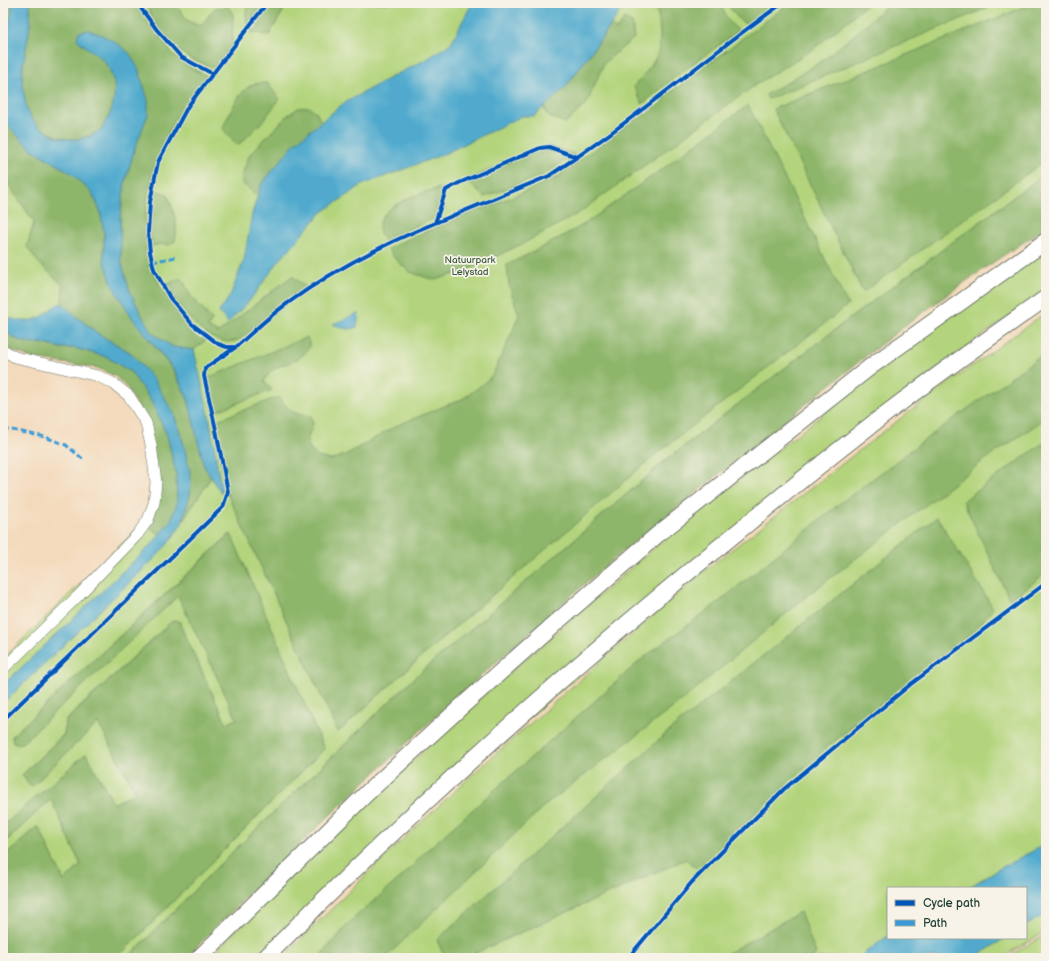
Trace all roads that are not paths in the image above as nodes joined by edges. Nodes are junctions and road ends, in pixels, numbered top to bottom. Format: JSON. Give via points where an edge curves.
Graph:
{"nodes":[{"id":1,"x":1046,"y":241,"type":"edge"},
{"id":2,"x":1046,"y":298,"type":"edge"},
{"id":3,"x":3,"y":350,"type":"edge"},
{"id":4,"x":3,"y":668,"type":"edge"},
{"id":5,"x":199,"y":958,"type":"edge"},
{"id":6,"x":265,"y":958,"type":"edge"}],
"edges":[{"from":1,"to":5,"type":"highway","via":[[870,367],[646,545],[367,793]]},
{"from":2,"to":6,"type":"highway","via":[[903,401],[692,568],[490,743],[397,829]]},
{"from":3,"to":4,"type":"lane","via":[[15,357],[98,376],[129,396],[146,423],[156,482],[152,509],[148,520],[137,535]]}]}
